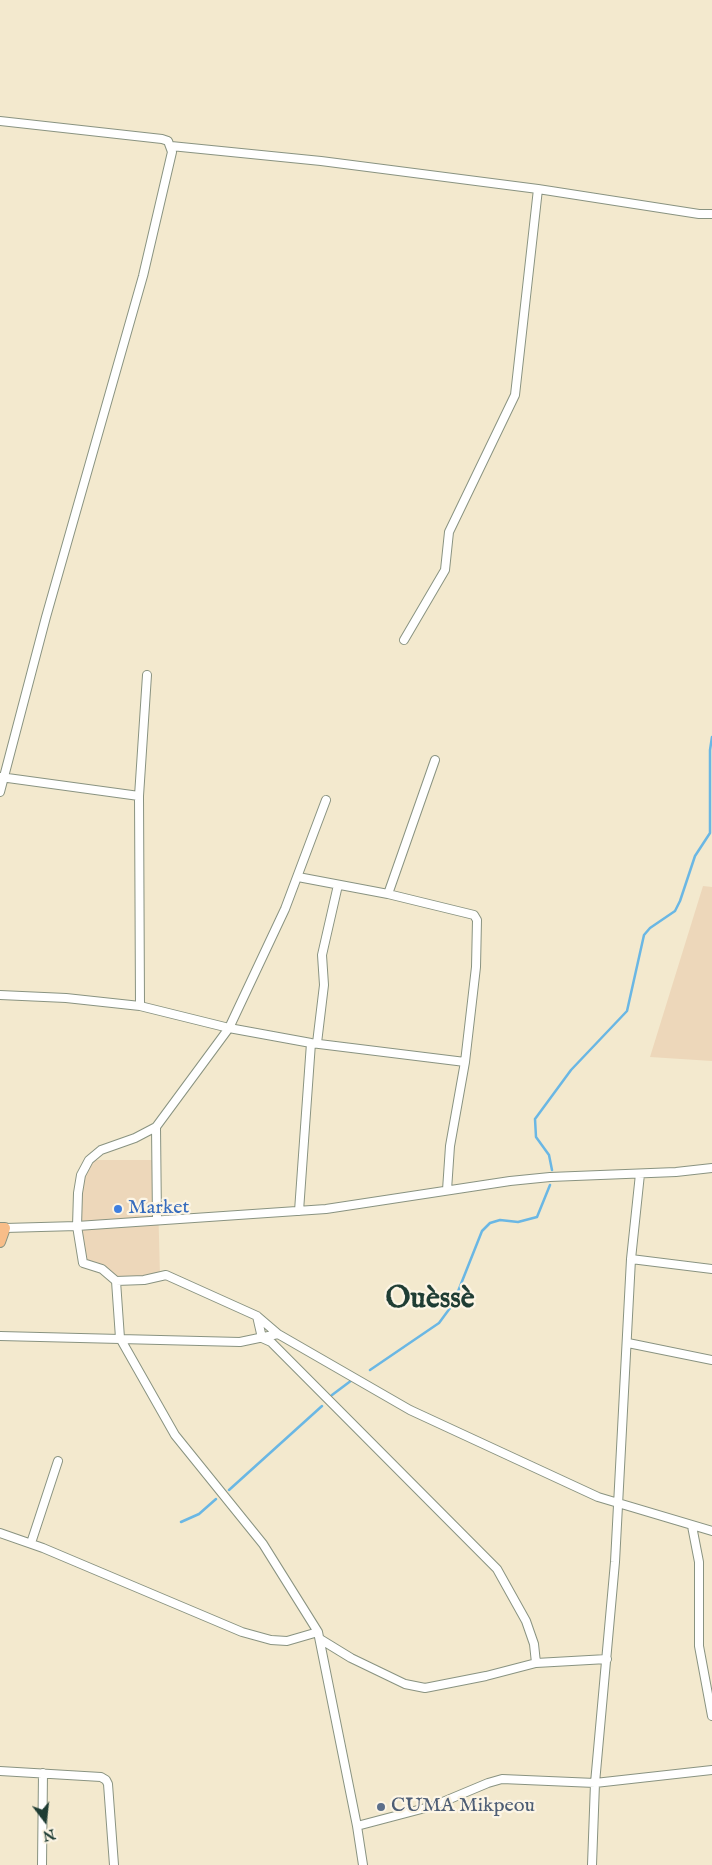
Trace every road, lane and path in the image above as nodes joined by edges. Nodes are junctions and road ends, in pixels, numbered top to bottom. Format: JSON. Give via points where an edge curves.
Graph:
{"nodes":[{"id":1,"x":0,"y":121,"type":"edge"},
{"id":2,"x":171,"y":146,"type":"junction"},
{"id":3,"x":538,"y":189,"type":"junction"},
{"id":4,"x":712,"y":214,"type":"edge"},
{"id":5,"x":404,"y":640,"type":"dead end"},
{"id":6,"x":147,"y":675,"type":"dead end"},
{"id":7,"x":436,"y":760,"type":"dead end"},
{"id":8,"x":2,"y":777,"type":"edge"},
{"id":9,"x":0,"y":792,"type":"edge"},
{"id":10,"x":139,"y":796,"type":"junction"},
{"id":11,"x":326,"y":800,"type":"dead end"},
{"id":12,"x":298,"y":877,"type":"junction"},
{"id":13,"x":338,"y":885,"type":"junction"},
{"id":14,"x":388,"y":894,"type":"junction"},
{"id":15,"x":0,"y":994,"type":"edge"},
{"id":16,"x":140,"y":1006,"type":"junction"},
{"id":17,"x":230,"y":1028,"type":"junction"},
{"id":18,"x":314,"y":1043,"type":"junction"},
{"id":19,"x":465,"y":1062,"type":"junction"},
{"id":20,"x":156,"y":1127,"type":"junction"},
{"id":21,"x":712,"y":1168,"type":"edge"},
{"id":22,"x":640,"y":1174,"type":"junction"},
{"id":23,"x":447,"y":1190,"type":"junction"},
{"id":24,"x":299,"y":1211,"type":"junction"},
{"id":25,"x":157,"y":1220,"type":"junction"},
{"id":26,"x":78,"y":1226,"type":"junction"},
{"id":27,"x":3,"y":1228,"type":"edge"},
{"id":28,"x":0,"y":1242,"type":"edge"},
{"id":29,"x":631,"y":1259,"type":"junction"},
{"id":30,"x":712,"y":1269,"type":"edge"},
{"id":31,"x":116,"y":1282,"type":"junction"},
{"id":32,"x":257,"y":1316,"type":"junction"},
{"id":33,"x":278,"y":1334,"type":"junction"},
{"id":34,"x":0,"y":1336,"type":"edge"},
{"id":35,"x":120,"y":1338,"type":"junction"},
{"id":36,"x":262,"y":1338,"type":"junction"},
{"id":37,"x":628,"y":1343,"type":"junction"},
{"id":38,"x":712,"y":1360,"type":"edge"},
{"id":39,"x":58,"y":1461,"type":"dead end"},
{"id":40,"x":618,"y":1503,"type":"junction"},
{"id":41,"x":692,"y":1526,"type":"junction"},
{"id":42,"x":712,"y":1531,"type":"edge"},
{"id":43,"x":0,"y":1533,"type":"edge"},
{"id":44,"x":31,"y":1543,"type":"junction"},
{"id":45,"x":319,"y":1635,"type":"junction"},
{"id":46,"x":607,"y":1659,"type":"junction"},
{"id":47,"x":536,"y":1663,"type":"junction"},
{"id":48,"x":712,"y":1716,"type":"edge"},
{"id":49,"x":712,"y":1770,"type":"edge"},
{"id":50,"x":0,"y":1771,"type":"edge"},
{"id":51,"x":43,"y":1773,"type":"junction"},
{"id":52,"x":595,"y":1783,"type":"junction"},
{"id":53,"x":357,"y":1826,"type":"junction"},
{"id":54,"x":42,"y":1865,"type":"edge"},
{"id":55,"x":114,"y":1865,"type":"edge"},
{"id":56,"x":363,"y":1865,"type":"edge"},
{"id":57,"x":592,"y":1865,"type":"edge"}],
"edges":[{"from":1,"to":2,"type":"street","via":[[154,137],[168,141]]},
{"from":2,"to":3,"type":"street","via":[[321,161]]},
{"from":2,"to":8,"type":"street","via":[[170,164],[143,276]]},
{"from":3,"to":4,"type":"street"},
{"from":3,"to":5,"type":"street","via":[[515,395],[449,532],[445,570]]},
{"from":6,"to":10,"type":"street"},
{"from":7,"to":14,"type":"street"},
{"from":8,"to":9,"type":"street"},
{"from":8,"to":10,"type":"street"},
{"from":10,"to":16,"type":"street"},
{"from":11,"to":12,"type":"street"},
{"from":12,"to":13,"type":"street"},
{"from":12,"to":17,"type":"street"},
{"from":13,"to":14,"type":"street"},
{"from":13,"to":18,"type":"street","via":[[322,956],[324,985]]},
{"from":14,"to":19,"type":"street","via":[[474,915],[477,920],[476,967]]},
{"from":15,"to":16,"type":"street"},
{"from":16,"to":17,"type":"street"},
{"from":17,"to":18,"type":"street"},
{"from":17,"to":20,"type":"street"},
{"from":18,"to":19,"type":"street"},
{"from":18,"to":24,"type":"street"},
{"from":19,"to":23,"type":"street","via":[[450,1146]]},
{"from":20,"to":25,"type":"street"},
{"from":20,"to":26,"type":"street","via":[[101,1150],[89,1160],[81,1174]]},
{"from":21,"to":22,"type":"street"},
{"from":22,"to":23,"type":"street","via":[[550,1177]]},
{"from":22,"to":29,"type":"street"},
{"from":23,"to":24,"type":"street"},
{"from":24,"to":25,"type":"street"},
{"from":25,"to":26,"type":"street"},
{"from":26,"to":27,"type":"street"},
{"from":26,"to":31,"type":"street","via":[[83,1262],[102,1269]]},
{"from":27,"to":28,"type":"main road"},
{"from":29,"to":30,"type":"street"},
{"from":29,"to":37,"type":"street"},
{"from":31,"to":32,"type":"street","via":[[166,1275]]},
{"from":31,"to":35,"type":"street"},
{"from":32,"to":33,"type":"street"},
{"from":32,"to":36,"type":"street"},
{"from":33,"to":36,"type":"street"},
{"from":33,"to":40,"type":"street","via":[[410,1410],[598,1497]]},
{"from":34,"to":35,"type":"street"},
{"from":35,"to":36,"type":"street","via":[[240,1342]]},
{"from":35,"to":45,"type":"street","via":[[175,1435],[263,1544]]},
{"from":36,"to":47,"type":"street","via":[[271,1342],[497,1569],[526,1621]]},
{"from":37,"to":38,"type":"street"},
{"from":37,"to":40,"type":"street"},
{"from":39,"to":44,"type":"street"},
{"from":40,"to":41,"type":"street"},
{"from":40,"to":46,"type":"street"},
{"from":41,"to":42,"type":"street"},
{"from":41,"to":48,"type":"street","via":[[699,1570],[700,1660]]},
{"from":43,"to":44,"type":"street"},
{"from":44,"to":45,"type":"street","via":[[242,1632],[287,1642]]},
{"from":45,"to":47,"type":"street","via":[[351,1658],[413,1686],[439,1686]]},
{"from":45,"to":53,"type":"street"},
{"from":46,"to":47,"type":"street"},
{"from":46,"to":52,"type":"street"},
{"from":49,"to":52,"type":"street"},
{"from":50,"to":51,"type":"street"},
{"from":51,"to":54,"type":"street"},
{"from":51,"to":55,"type":"street","via":[[106,1780]]},
{"from":52,"to":53,"type":"street","via":[[502,1779],[433,1806]]},
{"from":52,"to":57,"type":"street"},
{"from":53,"to":56,"type":"street"}]}
